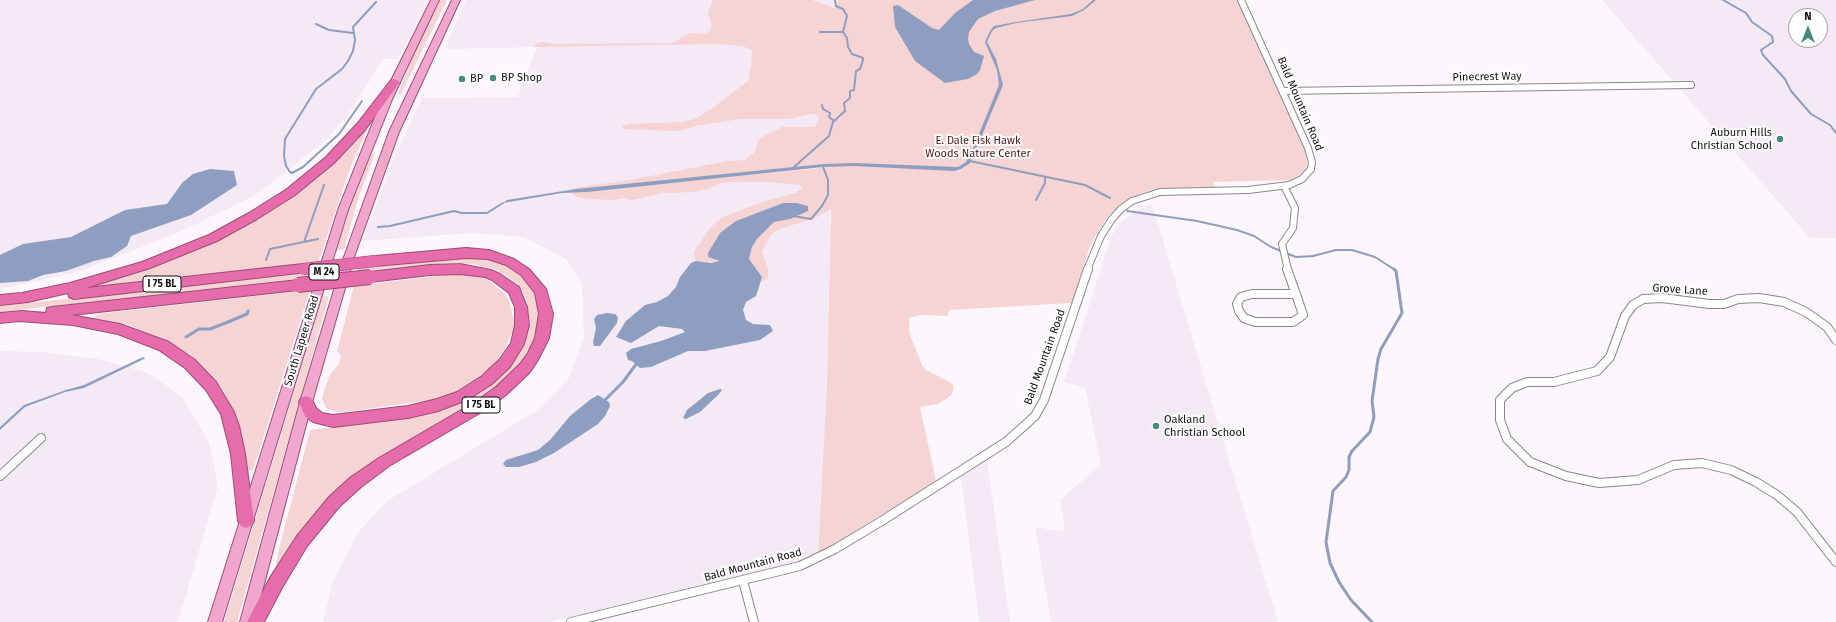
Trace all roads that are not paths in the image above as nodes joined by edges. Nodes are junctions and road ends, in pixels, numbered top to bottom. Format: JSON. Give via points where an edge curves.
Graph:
{"nodes":[{"id":1,"x":436,"y":0,"type":"edge"},
{"id":2,"x":456,"y":0,"type":"edge"},
{"id":3,"x":1241,"y":0,"type":"edge"},
{"id":4,"x":448,"y":17,"type":"junction"},
{"id":5,"x":395,"y":82,"type":"junction"},
{"id":6,"x":1691,"y":85,"type":"dead end"},
{"id":7,"x":1283,"y":91,"type":"junction"},
{"id":8,"x":368,"y":144,"type":"junction"},
{"id":9,"x":388,"y":149,"type":"junction"},
{"id":10,"x":1284,"y":186,"type":"junction"},
{"id":11,"x":1296,"y":294,"type":"junction"},
{"id":12,"x":20,"y":298,"type":"junction"},
{"id":13,"x":0,"y":300,"type":"edge"},
{"id":14,"x":15,"y":316,"type":"junction"},
{"id":15,"x":0,"y":318,"type":"edge"},
{"id":16,"x":1836,"y":340,"type":"edge"},
{"id":17,"x":306,"y":402,"type":"junction"},
{"id":18,"x":41,"y":438,"type":"dead end"},
{"id":19,"x":0,"y":476,"type":"edge"},
{"id":20,"x":246,"y":521,"type":"junction"},
{"id":21,"x":1836,"y":562,"type":"edge"},
{"id":22,"x":743,"y":581,"type":"junction"},
{"id":23,"x":215,"y":622,"type":"edge"},
{"id":24,"x":247,"y":622,"type":"edge"},
{"id":25,"x":255,"y":622,"type":"edge"},
{"id":26,"x":571,"y":622,"type":"edge"},
{"id":27,"x":754,"y":622,"type":"edge"}],
"edges":[{"from":1,"to":4,"type":"main road","via":[[435,14]]},
{"from":1,"to":5,"type":"main road","name":"South Lapeer Road","number":"M 24"},
{"from":2,"to":4,"type":"main road","name":"South Lapeer Road","number":"M 24"},
{"from":3,"to":7,"type":"street","name":"Bald Mountain Road"},
{"from":4,"to":9,"type":"main road","name":"South Lapeer Road","number":"M 24"},
{"from":5,"to":8,"type":"main road","name":"South Lapeer Road","number":"M 24"},
{"from":5,"to":12,"type":"highway","via":[[361,127],[330,160],[291,192],[247,220],[181,252],[128,272]]},
{"from":6,"to":7,"type":"street","name":"Pinecrest Way"},
{"from":7,"to":10,"type":"street","name":"Bald Mountain Road","via":[[1312,162],[1311,168],[1302,179]]},
{"from":8,"to":9,"type":"main road","via":[[372,148]]},
{"from":8,"to":20,"type":"main road","name":"South Lapeer Road","number":"M 24","via":[[341,216]]},
{"from":9,"to":17,"type":"main road","name":"South Lapeer Road","number":"M 24","via":[[349,257]]},
{"from":10,"to":11,"type":"street","via":[[1295,208],[1293,228],[1282,244]]},
{"from":10,"to":22,"type":"street","name":"Bald Mountain Road","via":[[1248,190],[1160,192],[1132,201],[1121,209],[1101,236],[1093,253],[1044,400],[1035,416],[1025,426],[1006,442],[835,549],[800,566]]},
{"from":11,"to":11,"type":"street","via":[[1252,294],[1241,297],[1237,304],[1244,318],[1255,322],[1293,322],[1303,315]]},
{"from":12,"to":13,"type":"highway","number":"I 75 BL"},
{"from":12,"to":25,"type":"highway","number":"I 75 BL","bridge":true,"via":[[466,253],[489,255],[510,262],[525,272],[541,292],[546,314],[542,338],[525,368],[501,391],[480,406],[384,462],[334,502],[302,541]]},
{"from":14,"to":15,"type":"highway"},
{"from":14,"to":17,"type":"highway","bridge":true,"via":[[453,269],[474,270],[496,277],[514,290],[521,307],[522,325],[517,344],[505,363],[487,380],[462,396],[408,412],[333,421],[313,416]]},
{"from":14,"to":20,"type":"highway","via":[[73,320],[120,329],[164,346],[190,364],[211,386],[227,412],[232,426]]},
{"from":16,"to":21,"type":"street","name":"Grove Lane","via":[[1827,327],[1806,312],[1784,302],[1752,298],[1724,304],[1709,304],[1662,298],[1642,299],[1633,304],[1625,316],[1610,357],[1597,371],[1554,382],[1527,382],[1512,388],[1500,400],[1500,420],[1506,439],[1530,462],[1566,476],[1599,483],[1638,480],[1674,464],[1702,463],[1731,470],[1777,494],[1797,512]]},
{"from":17,"to":24,"type":"main road","name":"South Lapeer Road","number":"M 24"},
{"from":18,"to":19,"type":"street"},
{"from":20,"to":23,"type":"main road","name":"South Lapeer Road"},
{"from":22,"to":26,"type":"street","name":"Bald Mountain Road"},
{"from":22,"to":27,"type":"street"}]}
